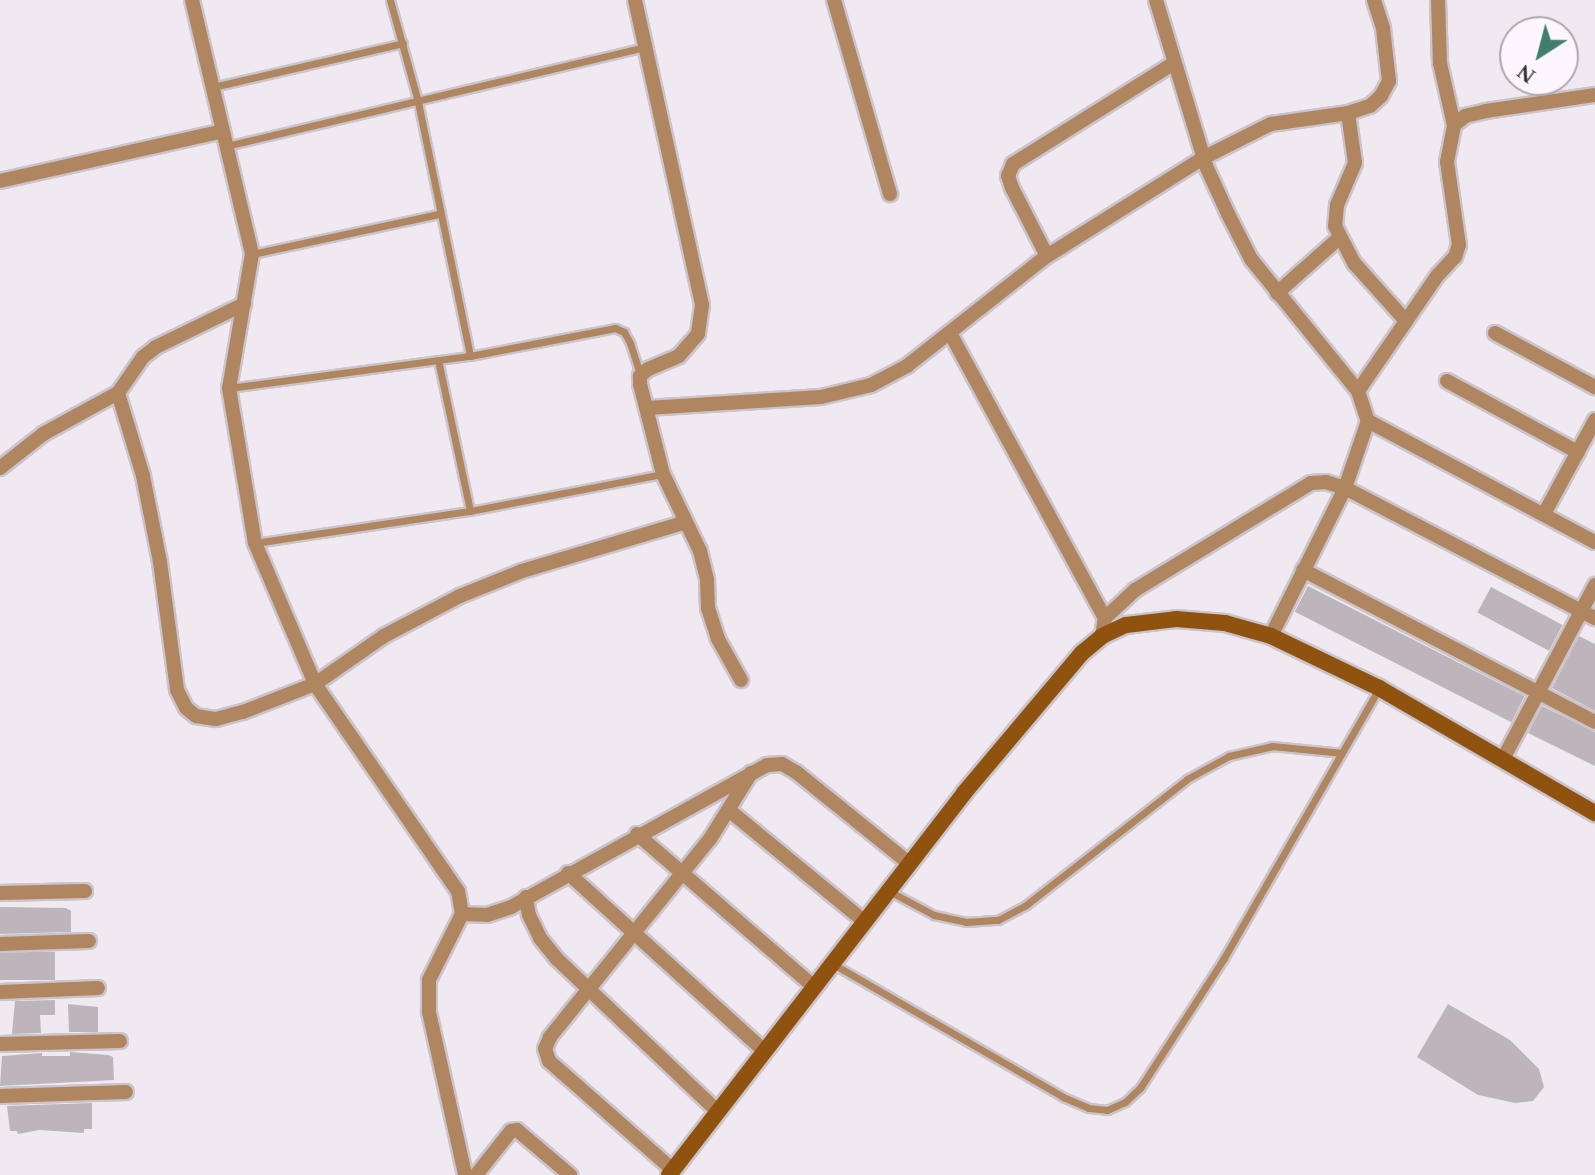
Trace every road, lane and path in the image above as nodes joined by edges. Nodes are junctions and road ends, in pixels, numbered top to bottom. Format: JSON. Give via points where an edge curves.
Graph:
{"nodes":[{"id":1,"x":192,"y":0,"type":"edge"},
{"id":2,"x":390,"y":0,"type":"edge"},
{"id":3,"x":635,"y":0,"type":"edge"},
{"id":4,"x":834,"y":0,"type":"edge"},
{"id":5,"x":1156,"y":0,"type":"edge"},
{"id":6,"x":1375,"y":0,"type":"edge"},
{"id":7,"x":1438,"y":0,"type":"edge"},
{"id":8,"x":403,"y":43,"type":"junction"},
{"id":9,"x":646,"y":47,"type":"junction"},
{"id":10,"x":1174,"y":63,"type":"junction"},
{"id":11,"x":213,"y":87,"type":"junction"},
{"id":12,"x":1595,"y":95,"type":"edge"},
{"id":13,"x":418,"y":102,"type":"junction"},
{"id":14,"x":1348,"y":113,"type":"junction"},
{"id":15,"x":1454,"y":125,"type":"junction"},
{"id":16,"x":220,"y":132,"type":"junction"},
{"id":17,"x":224,"y":147,"type":"junction"},
{"id":18,"x":1205,"y":157,"type":"junction"},
{"id":19,"x":0,"y":181,"type":"edge"},
{"id":20,"x":890,"y":194,"type":"dead end"},
{"id":21,"x":439,"y":214,"type":"junction"},
{"id":22,"x":1339,"y":238,"type":"junction"},
{"id":23,"x":252,"y":254,"type":"junction"},
{"id":24,"x":1047,"y":256,"type":"junction"},
{"id":25,"x":1277,"y":293,"type":"junction"},
{"id":26,"x":244,"y":304,"type":"junction"},
{"id":27,"x":1406,"y":321,"type":"junction"},
{"id":28,"x":950,"y":333,"type":"junction"},
{"id":29,"x":1495,"y":333,"type":"dead end"},
{"id":30,"x":470,"y":356,"type":"junction"},
{"id":31,"x":438,"y":360,"type":"junction"},
{"id":32,"x":640,"y":376,"type":"junction"},
{"id":33,"x":1447,"y":381,"type":"dead end"},
{"id":34,"x":1595,"y":387,"type":"edge"},
{"id":35,"x":229,"y":388,"type":"junction"},
{"id":36,"x":1358,"y":391,"type":"junction"},
{"id":37,"x":118,"y":393,"type":"junction"},
{"id":38,"x":647,"y":408,"type":"junction"},
{"id":39,"x":1595,"y":420,"type":"edge"},
{"id":40,"x":1368,"y":421,"type":"junction"},
{"id":41,"x":1578,"y":452,"type":"junction"},
{"id":42,"x":0,"y":468,"type":"edge"},
{"id":43,"x":663,"y":474,"type":"junction"},
{"id":44,"x":1345,"y":488,"type":"junction"},
{"id":45,"x":470,"y":511,"type":"junction"},
{"id":46,"x":1544,"y":514,"type":"junction"},
{"id":47,"x":683,"y":523,"type":"junction"},
{"id":48,"x":1595,"y":542,"type":"edge"},
{"id":49,"x":255,"y":543,"type":"junction"},
{"id":50,"x":1303,"y":570,"type":"junction"},
{"id":51,"x":1595,"y":585,"type":"edge"},
{"id":52,"x":1588,"y":614,"type":"edge"},
{"id":53,"x":1105,"y":618,"type":"junction"},
{"id":54,"x":1102,"y":636,"type":"junction"},
{"id":55,"x":1271,"y":636,"type":"junction"},
{"id":56,"x":741,"y":680,"type":"dead end"},
{"id":57,"x":315,"y":684,"type":"junction"},
{"id":58,"x":1379,"y":688,"type":"junction"},
{"id":59,"x":1537,"y":692,"type":"junction"},
{"id":60,"x":1595,"y":722,"type":"edge"},
{"id":61,"x":1342,"y":753,"type":"junction"},
{"id":62,"x":1503,"y":759,"type":"junction"},
{"id":63,"x":751,"y":773,"type":"junction"},
{"id":64,"x":730,"y":811,"type":"junction"},
{"id":65,"x":1595,"y":813,"type":"edge"},
{"id":66,"x":637,"y":834,"type":"junction"},
{"id":67,"x":910,"y":864,"type":"junction"},
{"id":68,"x":568,"y":873,"type":"junction"},
{"id":69,"x":682,"y":876,"type":"junction"},
{"id":70,"x":85,"y":891,"type":"dead end"},
{"id":71,"x":889,"y":891,"type":"junction"},
{"id":72,"x":0,"y":893,"type":"edge"},
{"id":73,"x":526,"y":897,"type":"junction"},
{"id":74,"x":462,"y":914,"type":"junction"},
{"id":75,"x":864,"y":921,"type":"junction"},
{"id":76,"x":635,"y":933,"type":"junction"},
{"id":77,"x":89,"y":941,"type":"dead end"},
{"id":78,"x":0,"y":944,"type":"edge"},
{"id":79,"x":830,"y":962,"type":"junction"},
{"id":80,"x":812,"y":985,"type":"junction"},
{"id":81,"x":98,"y":988,"type":"dead end"},
{"id":82,"x":0,"y":992,"type":"edge"},
{"id":83,"x":589,"y":992,"type":"junction"},
{"id":84,"x":120,"y":1041,"type":"dead end"},
{"id":85,"x":0,"y":1044,"type":"edge"},
{"id":86,"x":764,"y":1051,"type":"junction"},
{"id":87,"x":126,"y":1092,"type":"dead end"},
{"id":88,"x":0,"y":1096,"type":"edge"},
{"id":89,"x":717,"y":1111,"type":"junction"},
{"id":90,"x":671,"y":1172,"type":"edge"},
{"id":91,"x":465,"y":1175,"type":"edge"},
{"id":92,"x":476,"y":1175,"type":"edge"},
{"id":93,"x":570,"y":1175,"type":"edge"}],
"edges":[{"from":1,"to":11,"type":"street"},
{"from":2,"to":8,"type":"lane"},
{"from":3,"to":9,"type":"street"},
{"from":4,"to":20,"type":"street"},
{"from":5,"to":10,"type":"street"},
{"from":6,"to":14,"type":"street","via":[[1389,81],[1370,106]]},
{"from":7,"to":15,"type":"street","via":[[1440,63]]},
{"from":8,"to":11,"type":"lane"},
{"from":8,"to":13,"type":"lane"},
{"from":9,"to":13,"type":"lane"},
{"from":9,"to":32,"type":"street","via":[[702,305],[698,334],[679,356]]},
{"from":10,"to":18,"type":"street"},
{"from":10,"to":24,"type":"street","via":[[1013,164],[1008,176],[1012,188]]},
{"from":11,"to":16,"type":"street"},
{"from":12,"to":15,"type":"street","via":[[1486,111]]},
{"from":13,"to":17,"type":"lane"},
{"from":13,"to":21,"type":"lane"},
{"from":14,"to":18,"type":"street","via":[[1271,124]]},
{"from":14,"to":22,"type":"street","via":[[1355,163],[1337,205]]},
{"from":15,"to":27,"type":"street","via":[[1447,162],[1459,245]]},
{"from":16,"to":17,"type":"street"},
{"from":16,"to":19,"type":"street"},
{"from":17,"to":23,"type":"street"},
{"from":18,"to":24,"type":"street"},
{"from":18,"to":25,"type":"street","via":[[1251,259]]},
{"from":21,"to":23,"type":"lane"},
{"from":21,"to":30,"type":"lane"},
{"from":22,"to":25,"type":"street"},
{"from":22,"to":27,"type":"street","via":[[1354,263]]},
{"from":23,"to":26,"type":"street"},
{"from":24,"to":28,"type":"street"},
{"from":25,"to":36,"type":"street"},
{"from":26,"to":35,"type":"street"},
{"from":26,"to":37,"type":"street","via":[[156,347]]},
{"from":27,"to":36,"type":"street"},
{"from":28,"to":38,"type":"street","via":[[871,385],[821,397]]},
{"from":28,"to":53,"type":"street"},
{"from":29,"to":34,"type":"street"},
{"from":30,"to":31,"type":"lane"},
{"from":30,"to":32,"type":"lane","via":[[615,328],[630,343]]},
{"from":31,"to":35,"type":"lane"},
{"from":31,"to":45,"type":"lane"},
{"from":32,"to":38,"type":"street"},
{"from":33,"to":41,"type":"street"},
{"from":35,"to":49,"type":"street"},
{"from":36,"to":40,"type":"street"},
{"from":37,"to":42,"type":"street","via":[[43,434]]},
{"from":37,"to":57,"type":"street","via":[[143,476],[177,690],[186,708],[196,716],[216,719]]},
{"from":38,"to":43,"type":"street"},
{"from":39,"to":41,"type":"street"},
{"from":40,"to":44,"type":"street"},
{"from":40,"to":46,"type":"street"},
{"from":41,"to":46,"type":"street"},
{"from":43,"to":45,"type":"lane"},
{"from":43,"to":47,"type":"street"},
{"from":44,"to":50,"type":"street"},
{"from":44,"to":52,"type":"street"},
{"from":44,"to":53,"type":"street","via":[[1311,483],[1135,590]]},
{"from":45,"to":49,"type":"lane"},
{"from":46,"to":48,"type":"street"},
{"from":47,"to":56,"type":"street","via":[[700,551],[718,639]]},
{"from":47,"to":57,"type":"street","via":[[522,571],[460,596],[384,636]]},
{"from":49,"to":57,"type":"street"},
{"from":50,"to":55,"type":"street"},
{"from":50,"to":59,"type":"street"},
{"from":51,"to":52,"type":"street"},
{"from":52,"to":59,"type":"street"},
{"from":53,"to":54,"type":"street"},
{"from":54,"to":55,"type":"street","via":[[1126,625],[1176,619],[1225,623]]},
{"from":54,"to":67,"type":"street","via":[[964,793]]},
{"from":55,"to":58,"type":"street"},
{"from":57,"to":74,"type":"street","via":[[458,891]]},
{"from":58,"to":61,"type":"lane"},
{"from":58,"to":62,"type":"street"},
{"from":59,"to":60,"type":"street"},
{"from":59,"to":62,"type":"street"},
{"from":61,"to":71,"type":"lane","via":[[1273,746],[1229,756],[1187,779],[1026,905],[998,920],[966,922],[934,915]]},
{"from":61,"to":79,"type":"lane","via":[[1231,946],[1140,1088],[1107,1110],[1063,1097]]},
{"from":62,"to":65,"type":"street"},
{"from":63,"to":64,"type":"street"},
{"from":63,"to":66,"type":"street"},
{"from":63,"to":67,"type":"street","via":[[782,764],[796,772]]},
{"from":64,"to":69,"type":"street"},
{"from":64,"to":75,"type":"street"},
{"from":66,"to":68,"type":"street"},
{"from":66,"to":69,"type":"street"},
{"from":67,"to":71,"type":"street"},
{"from":68,"to":73,"type":"street"},
{"from":68,"to":76,"type":"street"},
{"from":69,"to":76,"type":"street"},
{"from":69,"to":80,"type":"street"},
{"from":70,"to":72,"type":"street"},
{"from":71,"to":75,"type":"street"},
{"from":73,"to":74,"type":"street","via":[[487,915]]},
{"from":73,"to":83,"type":"street","via":[[540,938]]},
{"from":74,"to":91,"type":"street","via":[[429,980],[429,1012]]},
{"from":75,"to":79,"type":"street"},
{"from":76,"to":83,"type":"street"},
{"from":76,"to":86,"type":"street"},
{"from":77,"to":78,"type":"street"},
{"from":79,"to":80,"type":"street"},
{"from":80,"to":86,"type":"street"},
{"from":81,"to":82,"type":"street"},
{"from":83,"to":89,"type":"street"},
{"from":83,"to":90,"type":"street","via":[[550,1037],[545,1049],[549,1061]]},
{"from":84,"to":85,"type":"street"},
{"from":86,"to":89,"type":"street"},
{"from":87,"to":88,"type":"street"},
{"from":89,"to":90,"type":"street"},
{"from":92,"to":93,"type":"street","via":[[517,1130]]}]}
